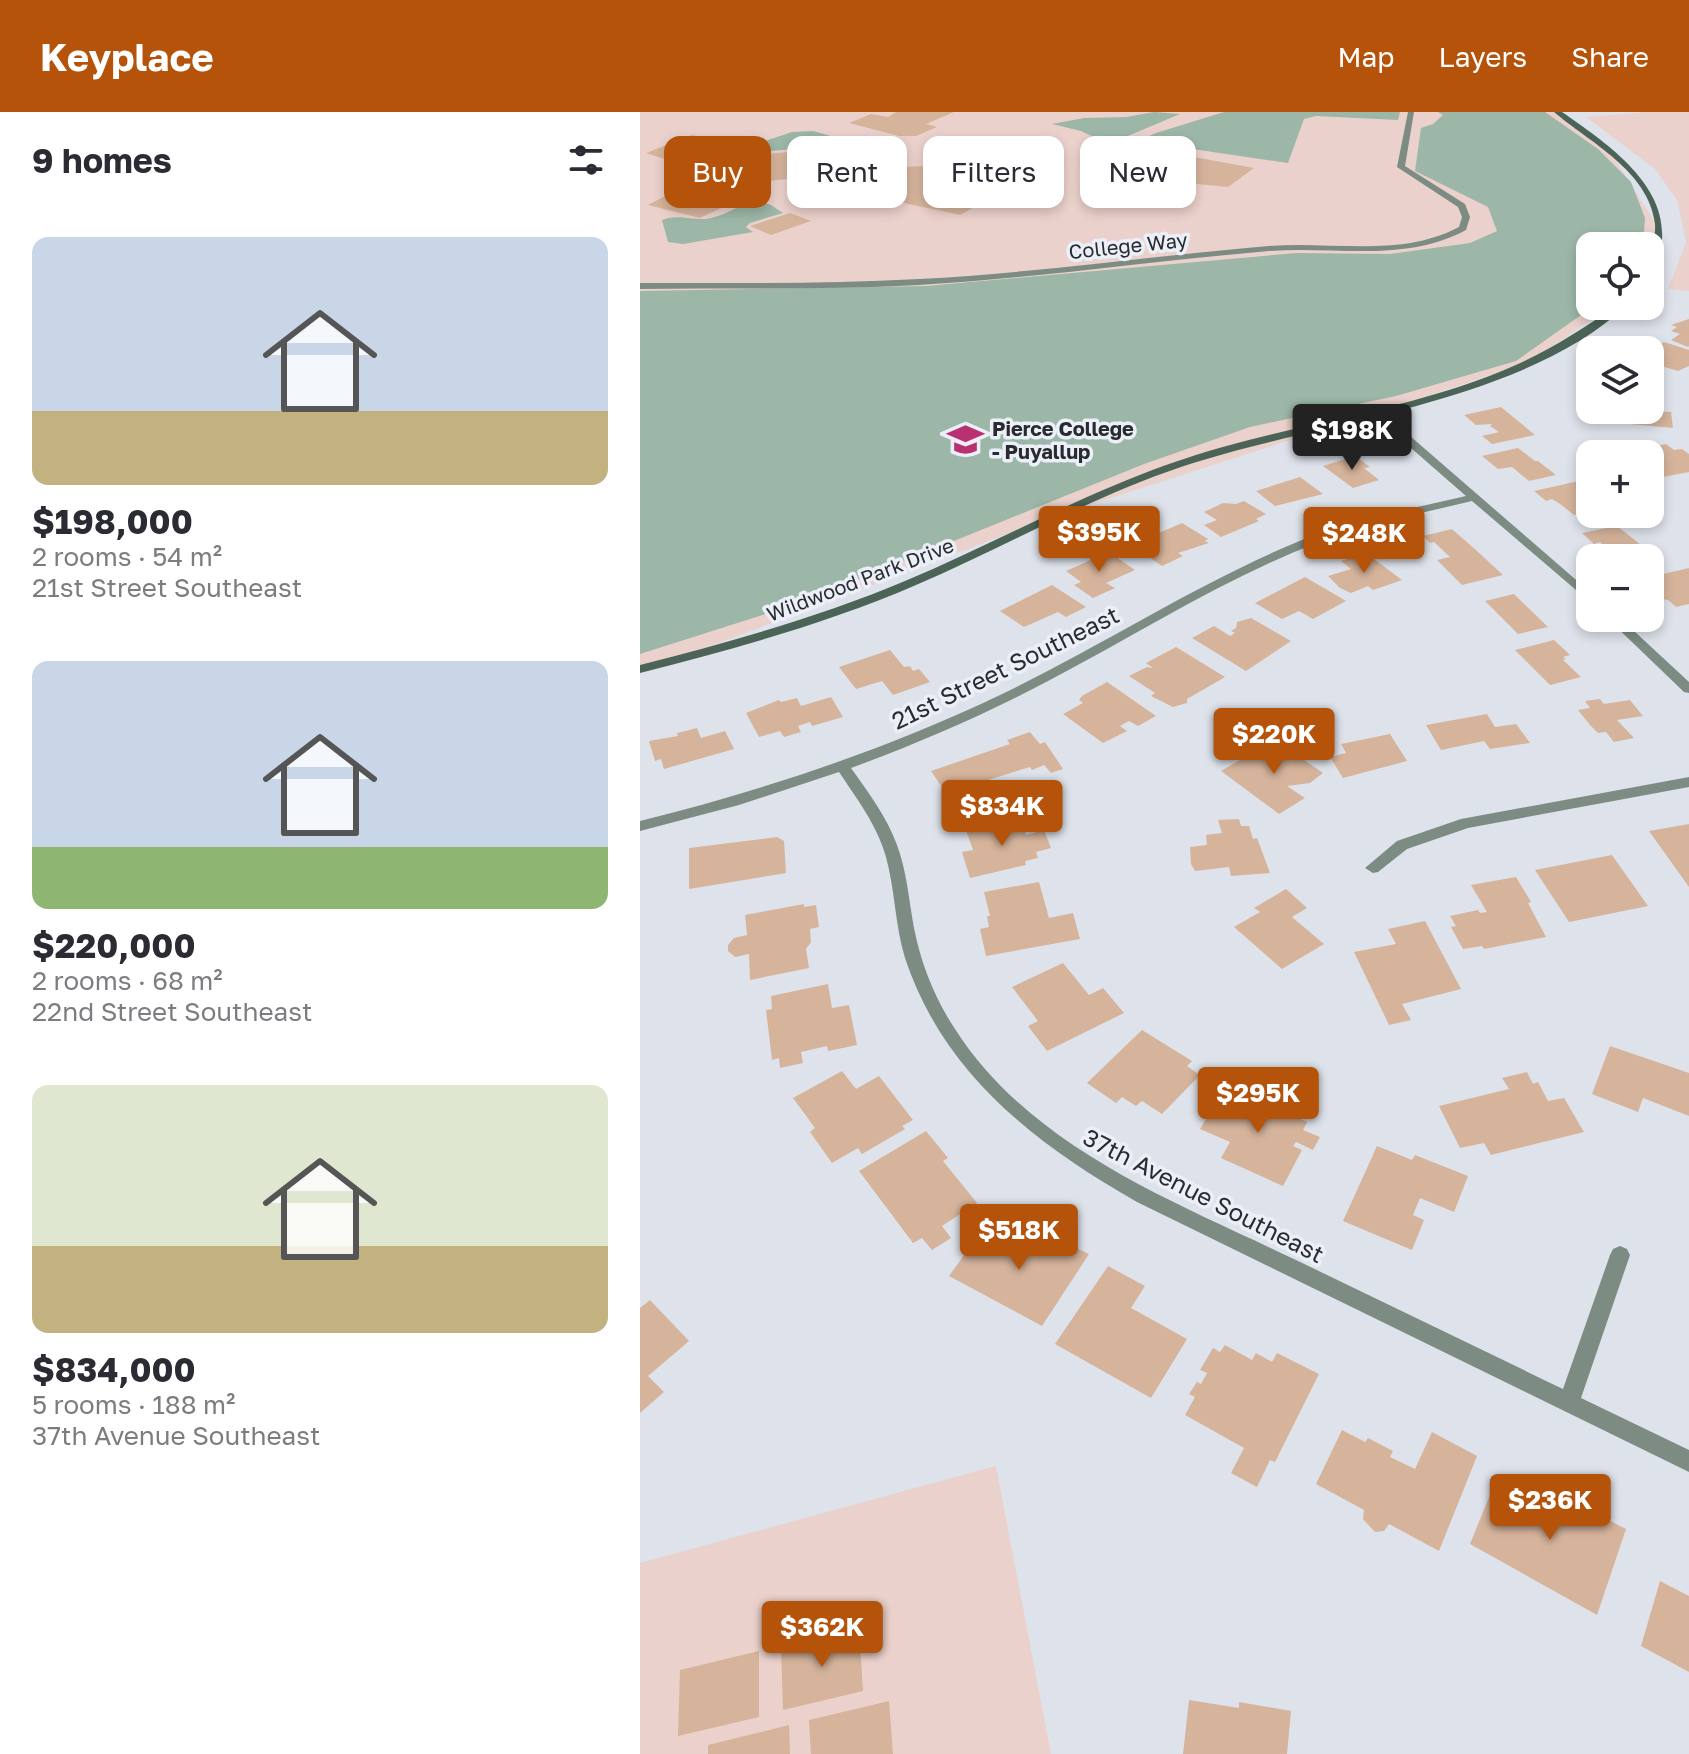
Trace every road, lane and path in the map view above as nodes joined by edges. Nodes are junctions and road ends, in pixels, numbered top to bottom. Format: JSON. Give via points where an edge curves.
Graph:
{"nodes":[{"id":1,"x":1411,"y":112,"type":"edge"},
{"id":2,"x":1557,"y":112,"type":"edge"},
{"id":3,"x":1661,"y":232,"type":"edge"},
{"id":4,"x":640,"y":286,"type":"edge"},
{"id":5,"x":1603,"y":320,"type":"edge"},
{"id":6,"x":1376,"y":412,"type":"junction"},
{"id":7,"x":1471,"y":498,"type":"junction"},
{"id":8,"x":1576,"y":586,"type":"edge"},
{"id":9,"x":1628,"y":632,"type":"edge"},
{"id":10,"x":640,"y":669,"type":"edge"},
{"id":11,"x":1689,"y":689,"type":"edge"},
{"id":12,"x":842,"y":766,"type":"junction"},
{"id":13,"x":1689,"y":782,"type":"edge"},
{"id":14,"x":640,"y":826,"type":"edge"},
{"id":15,"x":1373,"y":868,"type":"dead end"},
{"id":16,"x":1620,"y":1255,"type":"dead end"},
{"id":17,"x":1569,"y":1403,"type":"junction"},
{"id":18,"x":1689,"y":1461,"type":"edge"}],
"edges":[{"from":1,"to":4,"type":"street","name":"College Way","via":[[1400,162],[1407,173],[1462,206],[1466,217],[1463,228],[1439,240],[1411,246],[1303,246],[870,285]]},
{"from":2,"to":3,"type":"street","via":[[1607,147],[1646,187]]},
{"from":5,"to":6,"type":"street","name":"Wildwood Park Drive","via":[[1570,344],[1526,364]]},
{"from":6,"to":7,"type":"street"},
{"from":6,"to":10,"type":"street","name":"Wildwood Park Drive","via":[[1185,461],[910,584],[730,646]]},
{"from":7,"to":8,"type":"street"},
{"from":7,"to":12,"type":"street","name":"21st Street Southeast","via":[[1371,522],[1294,548],[1006,697]]},
{"from":9,"to":11,"type":"street"},
{"from":12,"to":14,"type":"street","name":"21st Street Southeast"},
{"from":12,"to":17,"type":"street","name":"37th Avenue Southeast","via":[[888,839],[913,959],[938,1016],[979,1073],[1034,1127],[1144,1196]]},
{"from":13,"to":15,"type":"street","via":[[1455,826],[1402,845]]},
{"from":16,"to":17,"type":"street"},
{"from":17,"to":18,"type":"street","name":"37th Avenue Southeast"}]}
